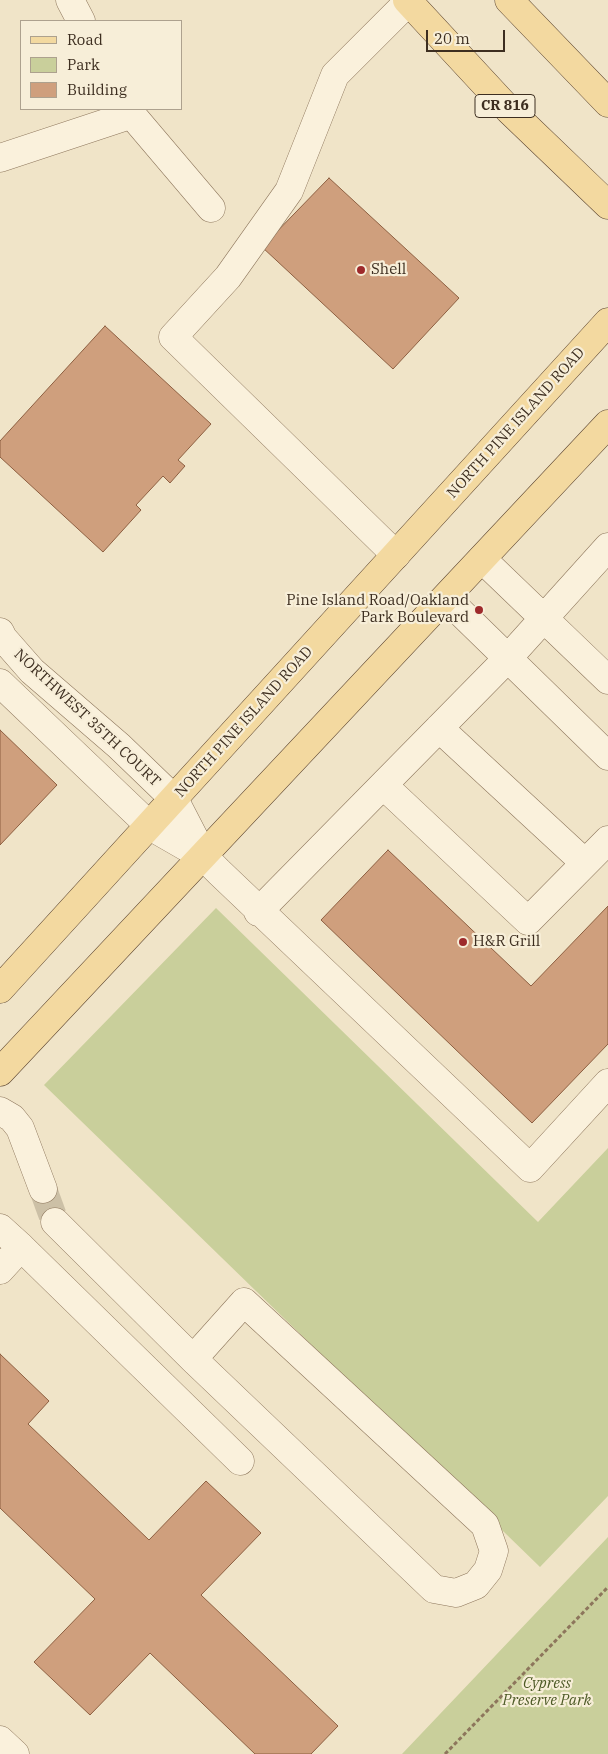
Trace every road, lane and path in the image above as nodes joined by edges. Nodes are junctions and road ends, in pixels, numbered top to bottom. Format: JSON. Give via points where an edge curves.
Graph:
{"nodes":[{"id":1,"x":70,"y":0,"type":"edge"},
{"id":2,"x":509,"y":0,"type":"edge"},
{"id":3,"x":408,"y":1,"type":"edge"},
{"id":4,"x":81,"y":20,"type":"edge"},
{"id":5,"x":608,"y":103,"type":"edge"},
{"id":6,"x":129,"y":112,"type":"edge"},
{"id":7,"x":0,"y":158,"type":"edge"},
{"id":8,"x":608,"y":205,"type":"edge"},
{"id":9,"x":211,"y":208,"type":"dead end"},
{"id":10,"x":608,"y":322,"type":"edge"},
{"id":11,"x":608,"y":424,"type":"edge"},
{"id":12,"x":608,"y":547,"type":"edge"},
{"id":13,"x":396,"y":555,"type":"junction"},
{"id":14,"x":482,"y":559,"type":"junction"},
{"id":15,"x":446,"y":598,"type":"junction"},
{"id":16,"x":544,"y":619,"type":"junction"},
{"id":17,"x":0,"y":632,"type":"edge"},
{"id":18,"x":508,"y":658,"type":"junction"},
{"id":19,"x":608,"y":680,"type":"edge"},
{"id":20,"x":0,"y":683,"type":"edge"},
{"id":21,"x":439,"y":728,"type":"junction"},
{"id":22,"x":608,"y":756,"type":"edge"},
{"id":23,"x":383,"y":785,"type":"junction"},
{"id":24,"x":174,"y":799,"type":"junction"},
{"id":25,"x":150,"y":826,"type":"junction"},
{"id":26,"x":608,"y":840,"type":"edge"},
{"id":27,"x":204,"y":857,"type":"junction"},
{"id":28,"x":585,"y":863,"type":"junction"},
{"id":29,"x":258,"y":912,"type":"junction"},
{"id":30,"x":0,"y":990,"type":"edge"},
{"id":31,"x":0,"y":1072,"type":"edge"},
{"id":32,"x":608,"y":1082,"type":"edge"},
{"id":33,"x":0,"y":1111,"type":"edge"},
{"id":34,"x":43,"y":1189,"type":"tunnel mouth"},
{"id":35,"x":55,"y":1222,"type":"tunnel mouth"},
{"id":36,"x":0,"y":1228,"type":"edge"},
{"id":37,"x":21,"y":1247,"type":"junction"},
{"id":38,"x":0,"y":1270,"type":"edge"},
{"id":39,"x":193,"y":1359,"type":"junction"},
{"id":40,"x":240,"y":1461,"type":"dead end"},
{"id":41,"x":608,"y":1587,"type":"edge"},
{"id":42,"x":0,"y":1740,"type":"edge"},
{"id":43,"x":15,"y":1754,"type":"edge"},
{"id":44,"x":445,"y":1754,"type":"edge"}],
"edges":[{"from":1,"to":4,"type":"street"},
{"from":2,"to":5,"type":"main road"},
{"from":3,"to":8,"type":"main road","number":"CR 816","via":[[509,110]]},
{"from":3,"to":13,"type":"street","via":[[335,75],[289,191],[228,277],[173,337]]},
{"from":6,"to":7,"type":"street"},
{"from":6,"to":9,"type":"street"},
{"from":10,"to":13,"type":"main road","name":"NORTH PINE ISLAND ROAD"},
{"from":11,"to":14,"type":"main road"},
{"from":12,"to":16,"type":"street"},
{"from":13,"to":24,"type":"main road","name":"NORTH PINE ISLAND ROAD"},
{"from":14,"to":15,"type":"main road"},
{"from":14,"to":16,"type":"street"},
{"from":15,"to":18,"type":"street"},
{"from":15,"to":27,"type":"main road"},
{"from":16,"to":18,"type":"street"},
{"from":16,"to":19,"type":"street"},
{"from":17,"to":24,"type":"street","name":"NORTHWEST 35TH COURT","via":[[32,671],[119,746]]},
{"from":18,"to":21,"type":"street"},
{"from":18,"to":22,"type":"street"},
{"from":20,"to":25,"type":"street"},
{"from":21,"to":23,"type":"street"},
{"from":21,"to":28,"type":"street"},
{"from":23,"to":28,"type":"street","via":[[528,921]]},
{"from":23,"to":29,"type":"street"},
{"from":24,"to":25,"type":"main road","name":"NORTH PINE ISLAND ROAD"},
{"from":24,"to":27,"type":"street","name":"NORTHWEST 35TH COURT"},
{"from":25,"to":27,"type":"street"},
{"from":25,"to":30,"type":"main road","name":"NORTH PINE ISLAND ROAD"},
{"from":26,"to":28,"type":"street"},
{"from":27,"to":29,"type":"street"},
{"from":27,"to":31,"type":"main road"},
{"from":29,"to":32,"type":"street","via":[[530,1168]]},
{"from":33,"to":34,"type":"street","via":[[20,1128]]},
{"from":35,"to":39,"type":"street"},
{"from":36,"to":37,"type":"street"},
{"from":37,"to":38,"type":"street"},
{"from":37,"to":40,"type":"street"},
{"from":39,"to":39,"type":"street","via":[[434,1589],[456,1594],[476,1585],[488,1570],[494,1551],[485,1525],[244,1302]]},
{"from":41,"to":44,"type":"path"},
{"from":42,"to":43,"type":"street"}]}
